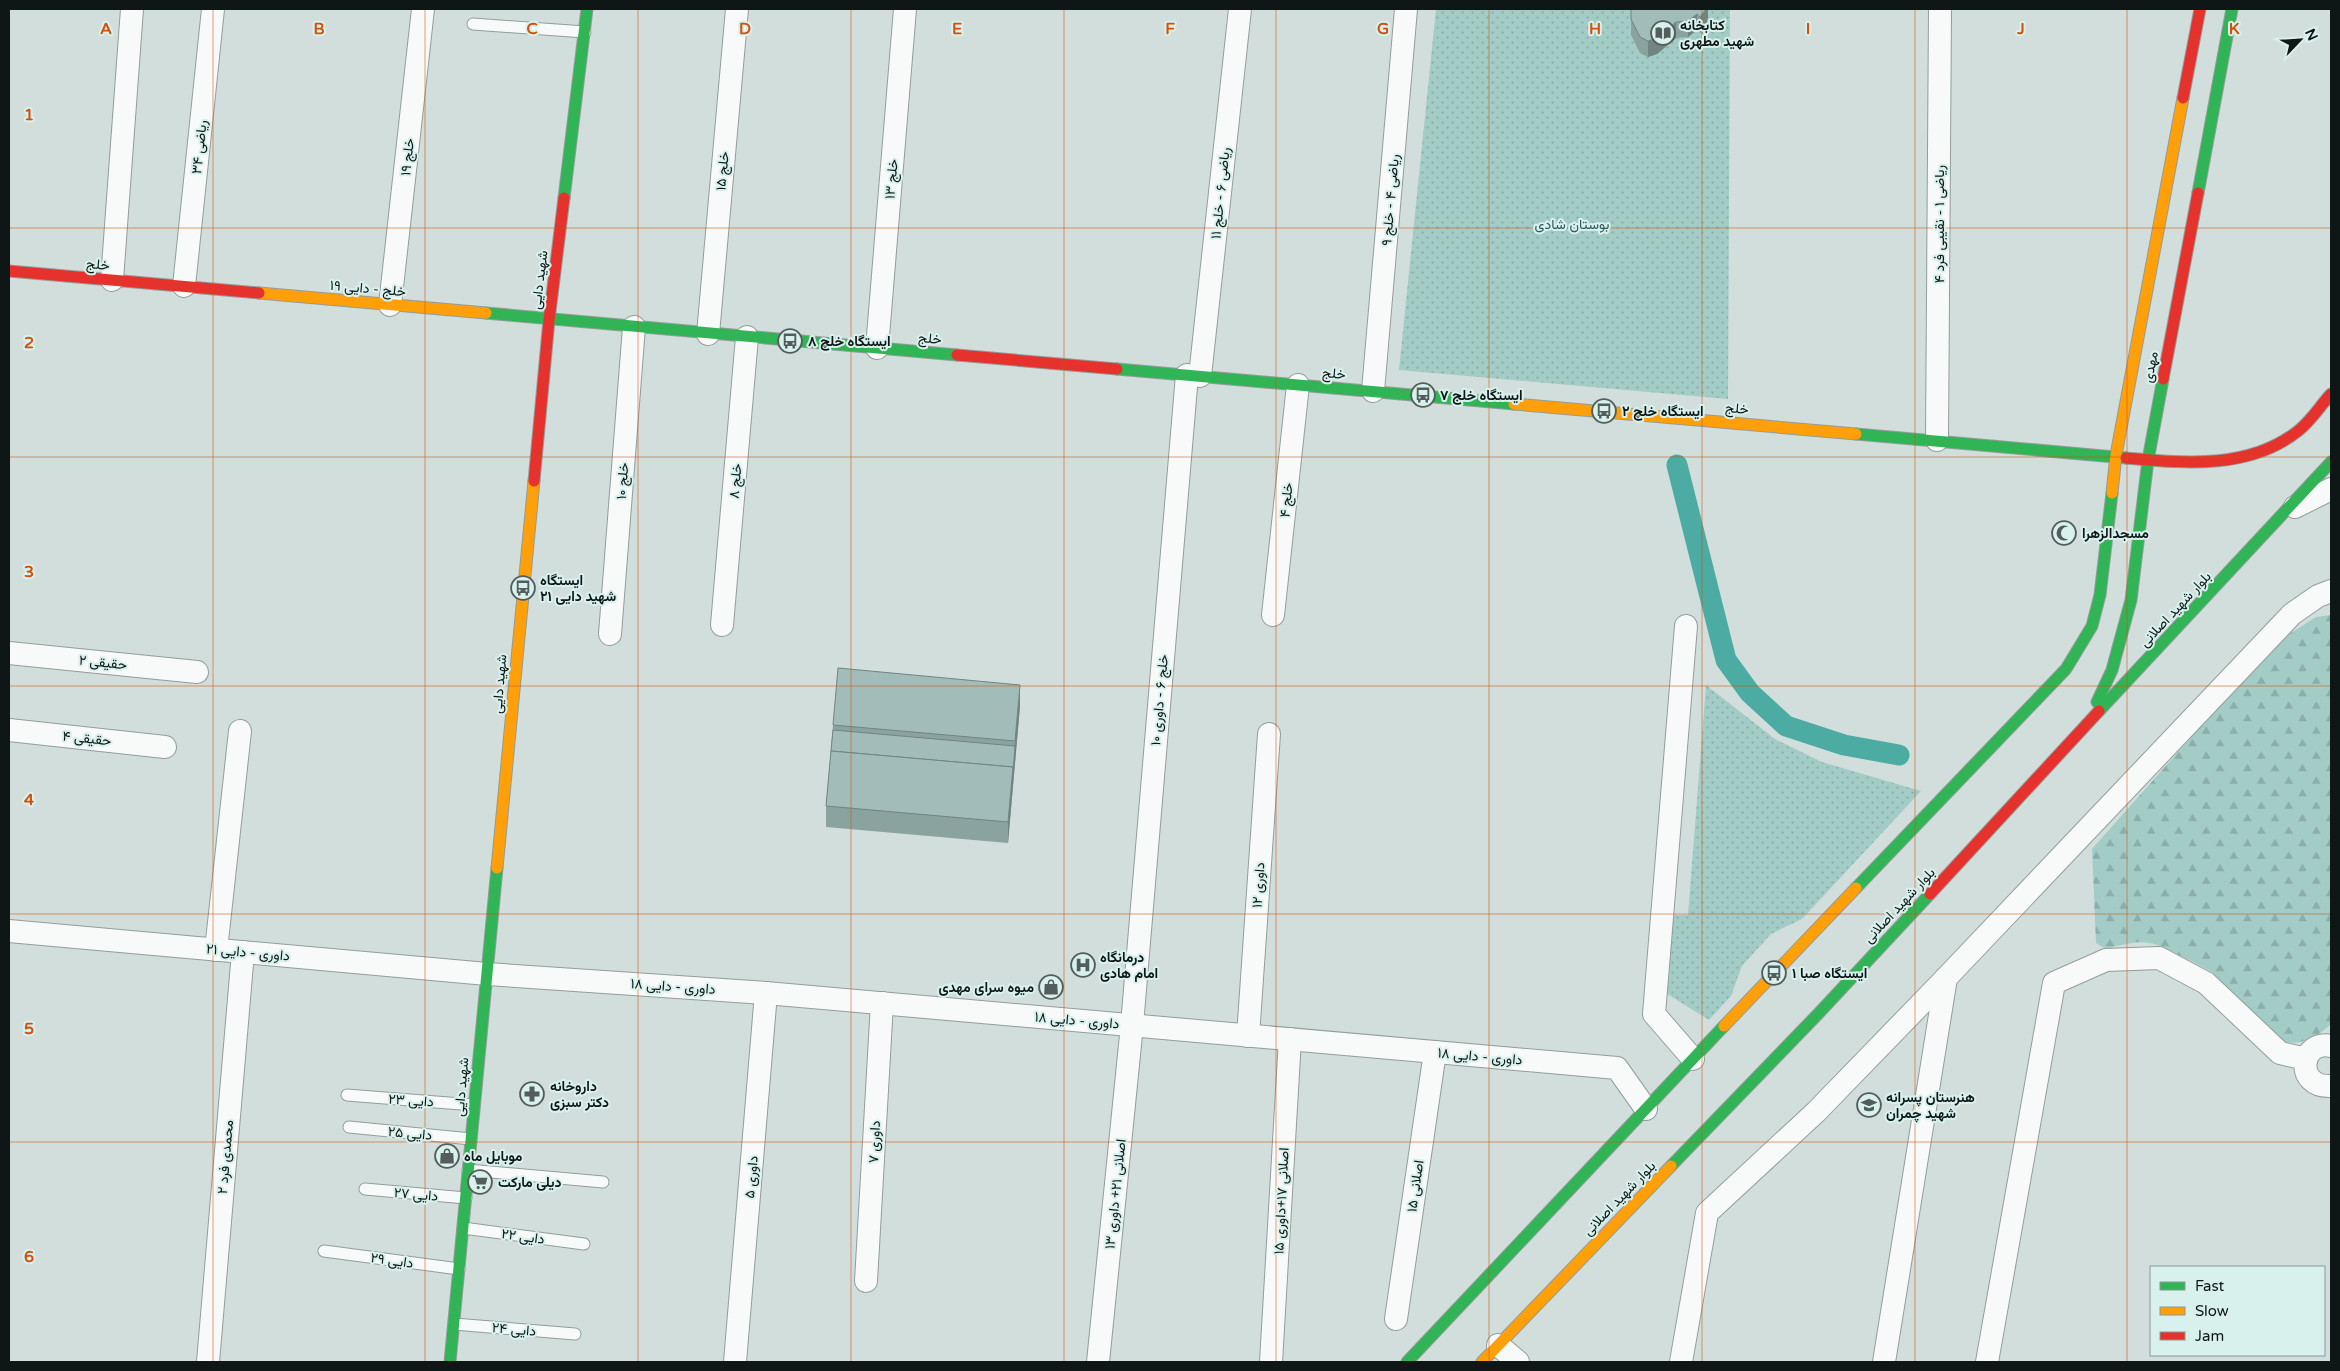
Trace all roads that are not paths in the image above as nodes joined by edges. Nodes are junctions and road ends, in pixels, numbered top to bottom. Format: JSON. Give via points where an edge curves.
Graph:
{"nodes":[{"id":1,"x":132,"y":9,"type":"edge"},
{"id":2,"x":213,"y":9,"type":"edge"},
{"id":3,"x":423,"y":9,"type":"edge"},
{"id":4,"x":587,"y":9,"type":"edge"},
{"id":5,"x":737,"y":9,"type":"edge"},
{"id":6,"x":905,"y":9,"type":"edge"},
{"id":7,"x":1240,"y":9,"type":"edge"},
{"id":8,"x":1406,"y":9,"type":"edge"},
{"id":9,"x":1940,"y":9,"type":"edge"},
{"id":10,"x":2200,"y":9,"type":"edge"},
{"id":11,"x":2232,"y":9,"type":"edge"},
{"id":12,"x":473,"y":24,"type":"dead end"},
{"id":13,"x":585,"y":32,"type":"junction"},
{"id":14,"x":9,"y":271,"type":"edge"},
{"id":15,"x":112,"y":280,"type":"junction"},
{"id":16,"x":184,"y":286,"type":"junction"},
{"id":17,"x":390,"y":305,"type":"junction"},
{"id":18,"x":549,"y":320,"type":"junction"},
{"id":19,"x":634,"y":327,"type":"junction"},
{"id":20,"x":708,"y":334,"type":"junction"},
{"id":21,"x":747,"y":337,"type":"junction"},
{"id":22,"x":877,"y":348,"type":"junction"},
{"id":23,"x":1194,"y":376,"type":"junction"},
{"id":24,"x":1298,"y":385,"type":"junction"},
{"id":25,"x":1373,"y":391,"type":"junction"},
{"id":26,"x":2331,"y":394,"type":"edge"},
{"id":27,"x":1938,"y":440,"type":"junction"},
{"id":28,"x":2116,"y":455,"type":"junction"},
{"id":29,"x":2148,"y":460,"type":"junction"},
{"id":30,"x":2331,"y":462,"type":"edge"},
{"id":31,"x":2331,"y":489,"type":"edge"},
{"id":32,"x":2286,"y":512,"type":"junction"},
{"id":33,"x":2331,"y":591,"type":"edge"},
{"id":34,"x":1274,"y":615,"type":"dead end"},
{"id":35,"x":722,"y":625,"type":"dead end"},
{"id":36,"x":1686,"y":626,"type":"dead end"},
{"id":37,"x":610,"y":634,"type":"dead end"},
{"id":38,"x":9,"y":653,"type":"edge"},
{"id":39,"x":197,"y":672,"type":"dead end"},
{"id":40,"x":2085,"y":727,"type":"junction"},
{"id":41,"x":9,"y":730,"type":"edge"},
{"id":42,"x":240,"y":731,"type":"dead end"},
{"id":43,"x":1269,"y":734,"type":"dead end"},
{"id":44,"x":165,"y":746,"type":"dead end"},
{"id":45,"x":9,"y":931,"type":"edge"},
{"id":46,"x":216,"y":950,"type":"junction"},
{"id":47,"x":243,"y":952,"type":"junction"},
{"id":48,"x":487,"y":974,"type":"junction"},
{"id":49,"x":1946,"y":978,"type":"junction"},
{"id":50,"x":766,"y":993,"type":"junction"},
{"id":51,"x":882,"y":1003,"type":"junction"},
{"id":52,"x":1132,"y":1025,"type":"junction"},
{"id":53,"x":1248,"y":1036,"type":"junction"},
{"id":54,"x":1290,"y":1039,"type":"junction"},
{"id":55,"x":2329,"y":1044,"type":"edge"},
{"id":56,"x":1435,"y":1052,"type":"junction"},
{"id":57,"x":1693,"y":1059,"type":"junction"},
{"id":58,"x":2306,"y":1059,"type":"junction"},
{"id":59,"x":2331,"y":1086,"type":"edge"},
{"id":60,"x":348,"y":1096,"type":"dead end"},
{"id":61,"x":474,"y":1105,"type":"junction"},
{"id":62,"x":1646,"y":1109,"type":"junction"},
{"id":63,"x":349,"y":1127,"type":"dead end"},
{"id":64,"x":471,"y":1139,"type":"junction"},
{"id":65,"x":468,"y":1170,"type":"junction"},
{"id":66,"x":603,"y":1182,"type":"dead end"},
{"id":67,"x":365,"y":1189,"type":"dead end"},
{"id":68,"x":466,"y":1198,"type":"junction"},
{"id":69,"x":463,"y":1228,"type":"junction"},
{"id":70,"x":584,"y":1244,"type":"dead end"},
{"id":71,"x":324,"y":1251,"type":"dead end"},
{"id":72,"x":459,"y":1269,"type":"junction"},
{"id":73,"x":866,"y":1280,"type":"dead end"},
{"id":74,"x":1396,"y":1319,"type":"dead end"},
{"id":75,"x":454,"y":1324,"type":"junction"},
{"id":76,"x":575,"y":1334,"type":"dead end"},
{"id":77,"x":1498,"y":1345,"type":"junction"},
{"id":78,"x":208,"y":1362,"type":"edge"},
{"id":79,"x":450,"y":1362,"type":"edge"},
{"id":80,"x":735,"y":1362,"type":"edge"},
{"id":81,"x":1098,"y":1362,"type":"edge"},
{"id":82,"x":1271,"y":1362,"type":"edge"},
{"id":83,"x":1408,"y":1362,"type":"edge"},
{"id":84,"x":1482,"y":1362,"type":"edge"},
{"id":85,"x":1518,"y":1362,"type":"edge"},
{"id":86,"x":1681,"y":1362,"type":"edge"},
{"id":87,"x":1884,"y":1362,"type":"edge"},
{"id":88,"x":1987,"y":1362,"type":"edge"}],
"edges":[{"from":1,"to":15,"type":"street"},
{"from":2,"to":16,"type":"street","name":"ریاضی ۳۴"},
{"from":3,"to":17,"type":"street","name":"خلج ۱۹"},
{"from":4,"to":13,"type":"main road","name":"شهید دایی"},
{"from":5,"to":20,"type":"street","name":"خلج ۱۵"},
{"from":6,"to":22,"type":"street","name":"خلج ۱۳"},
{"from":7,"to":23,"type":"street","name":"ریاضی ۶ - خلج ۱۱"},
{"from":8,"to":25,"type":"street","name":"ریاضی ۴ - خلج ۹"},
{"from":9,"to":27,"type":"street","name":"ریاضی ۱ - نقیبی فرد ۴"},
{"from":10,"to":28,"type":"main road","name":"مهدی"},
{"from":11,"to":29,"type":"main road","name":"مهدی"},
{"from":12,"to":13,"type":"lane"},
{"from":13,"to":18,"type":"main road","name":"شهید دایی"},
{"from":14,"to":15,"type":"main road","name":"خلج"},
{"from":15,"to":16,"type":"main road","name":"خلج"},
{"from":16,"to":17,"type":"main road","name":"خلج - دایی ۱۹"},
{"from":17,"to":18,"type":"main road","name":"خلج - دایی ۱۹"},
{"from":18,"to":19,"type":"main road","name":"خلج"},
{"from":18,"to":48,"type":"main road","name":"شهید دایی"},
{"from":19,"to":20,"type":"main road","name":"خلج"},
{"from":19,"to":37,"type":"street","name":"خلج ۱۰"},
{"from":20,"to":21,"type":"main road","name":"خلج"},
{"from":21,"to":22,"type":"main road","name":"خلج"},
{"from":21,"to":35,"type":"street","name":"خلج ۸"},
{"from":22,"to":23,"type":"main road","name":"خلج"},
{"from":23,"to":24,"type":"main road","name":"خلج"},
{"from":23,"to":52,"type":"street","name":"خلج ۶ - داوری ۱۰"},
{"from":24,"to":25,"type":"main road","name":"خلج"},
{"from":24,"to":34,"type":"street","name":"خلج ۴"},
{"from":25,"to":27,"type":"main road","name":"خلج"},
{"from":26,"to":29,"type":"main road","via":[[2298,431],[2250,458],[2214,463]]},
{"from":27,"to":28,"type":"main road","name":"خلج"},
{"from":28,"to":29,"type":"main road","name":"خلج"},
{"from":28,"to":57,"type":"main road","name":"مهدی","via":[[2100,595],[2092,626],[2066,669]]},
{"from":29,"to":40,"type":"main road","name":"مهدی","via":[[2131,600],[2112,670]]},
{"from":30,"to":32,"type":"main road","name":"بلوار شهید اصلانی"},
{"from":31,"to":32,"type":"street"},
{"from":32,"to":40,"type":"main road","name":"بلوار شهید اصلانی"},
{"from":33,"to":49,"type":"street","via":[[2292,614]]},
{"from":36,"to":57,"type":"street","via":[[1654,1014]]},
{"from":38,"to":39,"type":"street","name":"حقیقی ۲"},
{"from":40,"to":77,"type":"main road","name":"بلوار شهید اصلانی","via":[[1811,1021]]},
{"from":41,"to":44,"type":"street","name":"حقیقی ۴"},
{"from":42,"to":46,"type":"street"},
{"from":43,"to":53,"type":"street","name":"داوری ۱۲"},
{"from":45,"to":46,"type":"street","name":"داوری - دایی ۲۱"},
{"from":46,"to":47,"type":"street","name":"داوری - دایی ۲۱"},
{"from":47,"to":48,"type":"street","name":"داوری - دایی ۲۱"},
{"from":47,"to":78,"type":"street","name":"محمدی فرد ۲"},
{"from":48,"to":50,"type":"street","name":"داوری - دایی ۱۸"},
{"from":48,"to":61,"type":"main road","name":"شهید دایی"},
{"from":49,"to":86,"type":"street","via":[[1816,1112],[1707,1213]]},
{"from":49,"to":87,"type":"street"},
{"from":50,"to":51,"type":"street","name":"داوری - دایی ۱۸"},
{"from":50,"to":80,"type":"street","name":"داوری ۵"},
{"from":51,"to":52,"type":"street","name":"داوری - دایی ۱۸"},
{"from":51,"to":73,"type":"street","name":"داوری ۷"},
{"from":52,"to":53,"type":"street","name":"داوری - دایی ۱۸"},
{"from":52,"to":81,"type":"street","name":"اصلانی ۲۱+ داوری ۱۳"},
{"from":53,"to":54,"type":"street","name":"داوری - دایی ۱۸"},
{"from":54,"to":56,"type":"street","name":"داوری - دایی ۱۸"},
{"from":54,"to":82,"type":"street","name":"اصلانی ۱۷+داوری ۱۵"},
{"from":55,"to":58,"type":"street","via":[[2316,1047]]},
{"from":56,"to":62,"type":"street","name":"داوری - دایی ۱۸","via":[[1617,1068]]},
{"from":56,"to":74,"type":"street","name":"اصلانی ۱۵"},
{"from":57,"to":62,"type":"main road"},
{"from":58,"to":59,"type":"street","via":[[2310,1080]]},
{"from":58,"to":88,"type":"street","via":[[2280,1053],[2206,983],[2160,958],[2106,960],[2054,983]]},
{"from":60,"to":61,"type":"lane","name":"دایی ۲۳"},
{"from":61,"to":64,"type":"main road","name":"شهید دایی"},
{"from":62,"to":83,"type":"main road"},
{"from":63,"to":64,"type":"lane","name":"دایی ۲۵"},
{"from":64,"to":65,"type":"main road","name":"شهید دایی"},
{"from":65,"to":66,"type":"lane"},
{"from":65,"to":68,"type":"main road","name":"شهید دایی"},
{"from":67,"to":68,"type":"lane","name":"دایی ۲۷"},
{"from":68,"to":69,"type":"main road","name":"شهید دایی"},
{"from":69,"to":70,"type":"lane","name":"دایی ۲۲"},
{"from":69,"to":72,"type":"main road","name":"شهید دایی"},
{"from":71,"to":72,"type":"lane","name":"دایی ۲۹"},
{"from":72,"to":75,"type":"main road","name":"شهید دایی"},
{"from":75,"to":76,"type":"lane","name":"دایی ۲۴"},
{"from":75,"to":79,"type":"main road","name":"شهید دایی"},
{"from":77,"to":84,"type":"main road","name":"بلوار شهید اصلانی"},
{"from":77,"to":85,"type":"street"}]}
